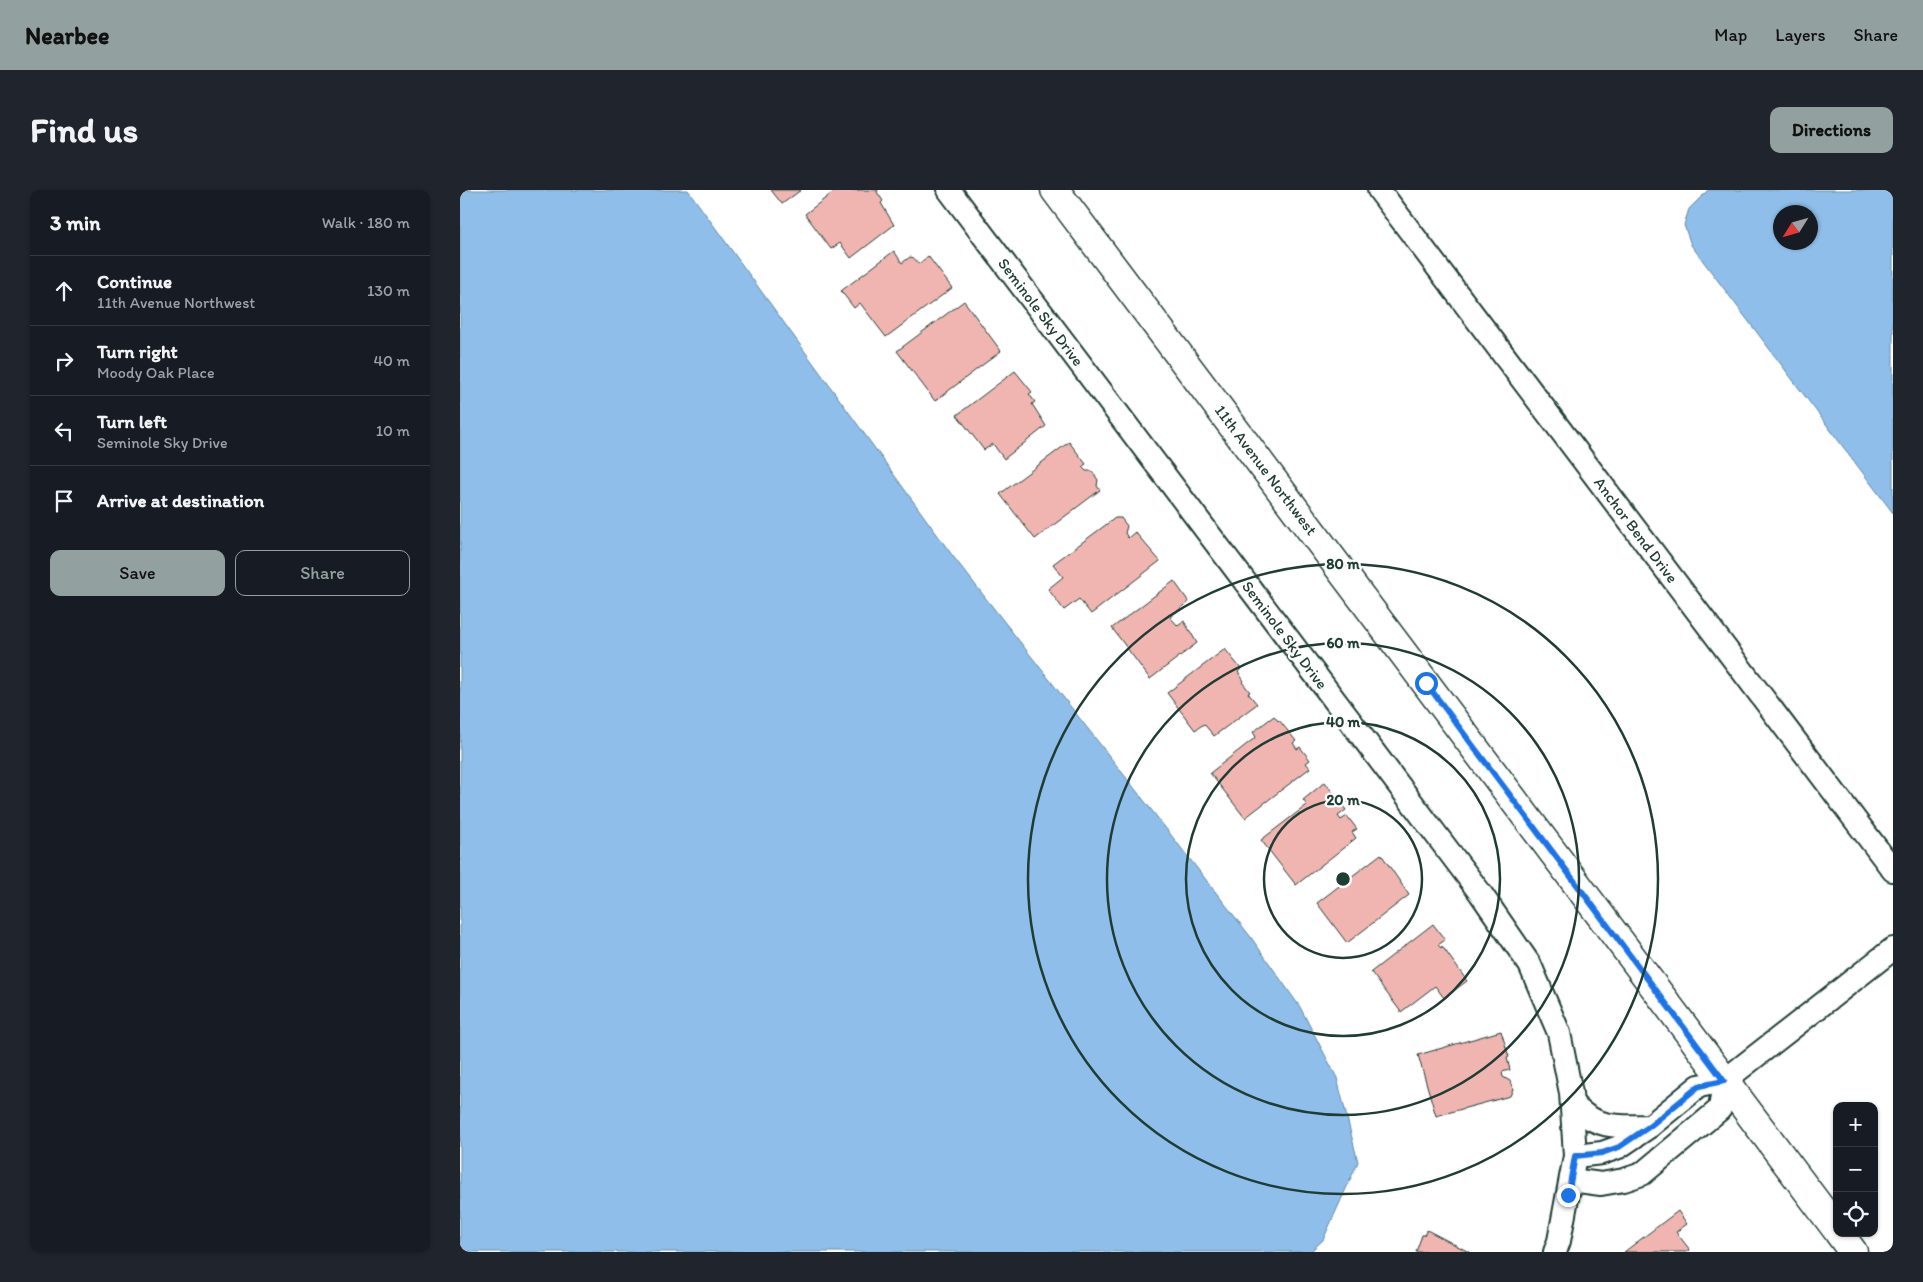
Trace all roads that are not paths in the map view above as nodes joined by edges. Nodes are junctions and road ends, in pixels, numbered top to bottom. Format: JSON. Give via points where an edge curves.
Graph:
{"nodes":[{"id":1,"x":949,"y":190,"type":"edge"},
{"id":2,"x":1056,"y":190,"type":"edge"},
{"id":3,"x":1380,"y":190,"type":"edge"},
{"id":4,"x":1893,"y":870,"type":"edge"},
{"id":5,"x":1893,"y":950,"type":"edge"},
{"id":6,"x":1724,"y":1081,"type":"junction"},
{"id":7,"x":1572,"y":1103,"type":"junction"},
{"id":8,"x":1650,"y":1126,"type":"junction"},
{"id":9,"x":1575,"y":1156,"type":"junction"},
{"id":10,"x":1571,"y":1180,"type":"junction"},
{"id":11,"x":1833,"y":1225,"type":"edge"},
{"id":12,"x":1842,"y":1237,"type":"edge"},
{"id":13,"x":1555,"y":1252,"type":"edge"},
{"id":14,"x":1853,"y":1252,"type":"edge"}],
"edges":[{"from":1,"to":7,"type":"street","name":"Seminole Sky Drive","via":[[1481,894],[1530,965],[1559,1033]]},
{"from":2,"to":6,"type":"street","name":"11th Avenue Northwest"},
{"from":3,"to":4,"type":"street","name":"Anchor Bend Drive"},
{"from":5,"to":6,"type":"street"},
{"from":6,"to":8,"type":"street","via":[[1699,1086]]},
{"from":6,"to":10,"type":"street","via":[[1720,1109],[1642,1174],[1601,1184]]},
{"from":6,"to":11,"type":"street","name":"11th Avenue Northwest"},
{"from":7,"to":8,"type":"street","via":[[1580,1112],[1607,1126]]},
{"from":7,"to":9,"type":"street","name":"Seminole Sky Drive"},
{"from":8,"to":9,"type":"street","via":[[1619,1147]]},
{"from":9,"to":10,"type":"street","name":"Seminole Sky Drive"},
{"from":10,"to":13,"type":"street","name":"Seminole Sky Drive"},
{"from":12,"to":14,"type":"street","name":"11th Avenue Northwest"}]}
